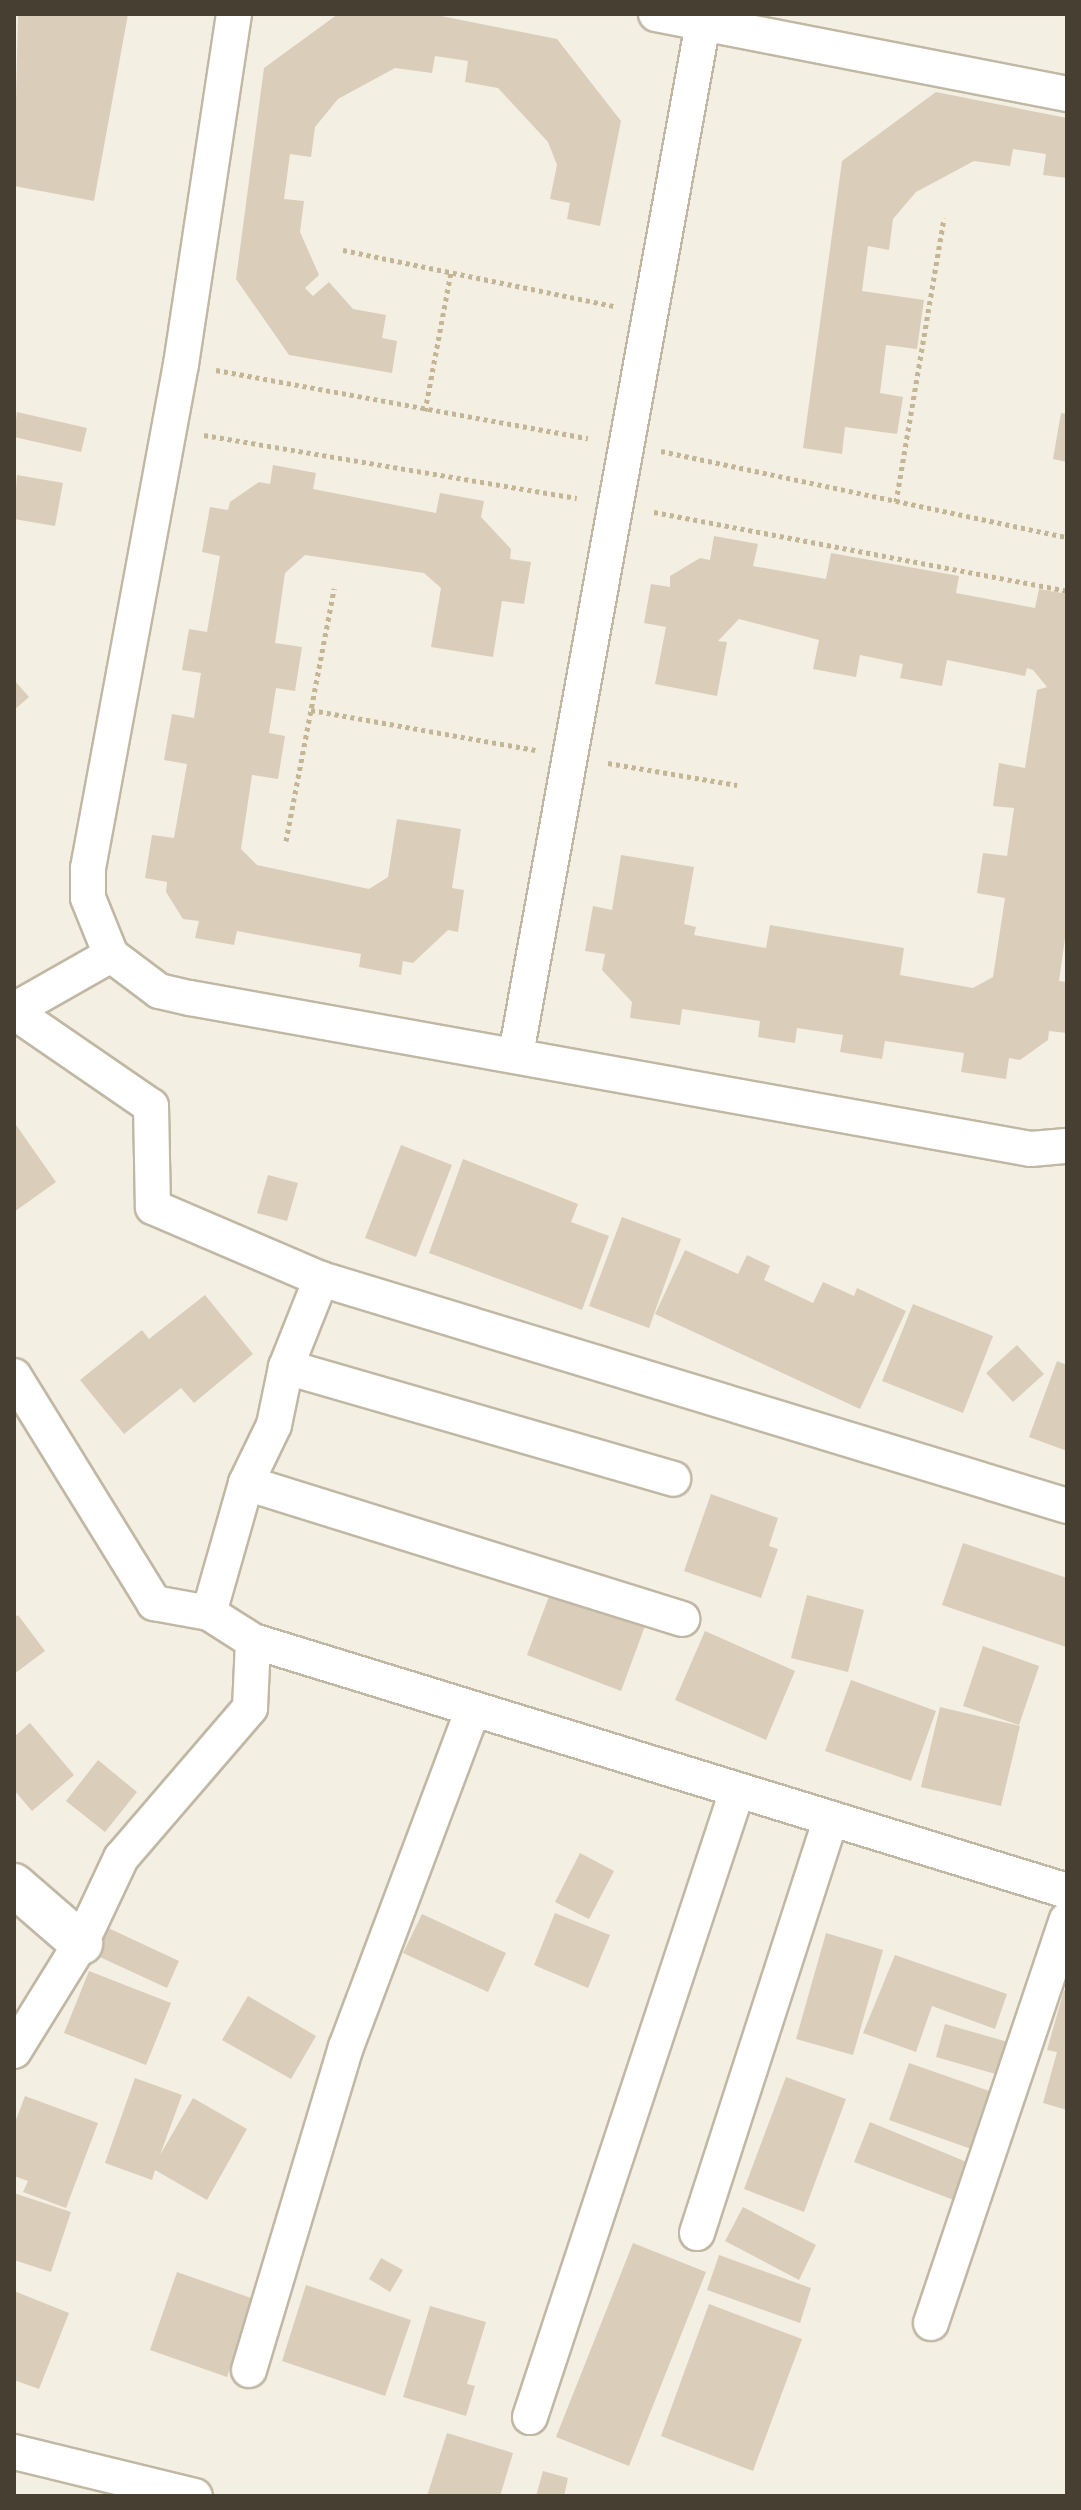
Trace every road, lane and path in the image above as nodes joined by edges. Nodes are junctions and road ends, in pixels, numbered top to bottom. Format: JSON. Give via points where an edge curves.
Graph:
{"nodes":[{"id":1,"x":234,"y":14,"type":"edge"},
{"id":2,"x":656,"y":14,"type":"edge"},
{"id":3,"x":703,"y":23,"type":"junction"},
{"id":4,"x":1067,"y":94,"type":"edge"},
{"id":5,"x":944,"y":218,"type":"dead end"},
{"id":6,"x":343,"y":250,"type":"dead end"},
{"id":7,"x":451,"y":272,"type":"junction"},
{"id":8,"x":650,"y":314,"type":"junction"},
{"id":9,"x":425,"y":411,"type":"dead end"},
{"id":10,"x":896,"y":502,"type":"dead end"},
{"id":11,"x":334,"y":589,"type":"dead end"},
{"id":12,"x":311,"y":710,"type":"junction"},
{"id":13,"x":570,"y":756,"type":"junction"},
{"id":14,"x":737,"y":785,"type":"dead end"},
{"id":15,"x":286,"y":841,"type":"dead end"},
{"id":16,"x":111,"y":955,"type":"junction"},
{"id":17,"x":14,"y":1011,"type":"edge"},
{"id":18,"x":516,"y":1054,"type":"junction"},
{"id":19,"x":1067,"y":1146,"type":"edge"},
{"id":20,"x":321,"y":1279,"type":"junction"},
{"id":21,"x":286,"y":1367,"type":"junction"},
{"id":22,"x":14,"y":1376,"type":"edge"},
{"id":23,"x":673,"y":1479,"type":"dead end"},
{"id":24,"x":246,"y":1483,"type":"junction"},
{"id":25,"x":1067,"y":1506,"type":"edge"},
{"id":26,"x":209,"y":1613,"type":"junction"},
{"id":27,"x":682,"y":1619,"type":"dead end"},
{"id":28,"x":253,"y":1641,"type":"junction"},
{"id":29,"x":473,"y":1709,"type":"junction"},
{"id":30,"x":737,"y":1791,"type":"junction"},
{"id":31,"x":830,"y":1820,"type":"junction"},
{"id":32,"x":14,"y":1885,"type":"edge"},
{"id":33,"x":1067,"y":1891,"type":"edge"},
{"id":34,"x":1067,"y":1920,"type":"edge"},
{"id":35,"x":81,"y":1943,"type":"junction"},
{"id":36,"x":14,"y":2051,"type":"edge"},
{"id":37,"x":697,"y":2233,"type":"dead end"},
{"id":38,"x":931,"y":2323,"type":"dead end"},
{"id":39,"x":249,"y":2370,"type":"dead end"},
{"id":40,"x":530,"y":2417,"type":"dead end"},
{"id":41,"x":14,"y":2452,"type":"edge"},
{"id":42,"x":195,"y":2496,"type":"edge"}],
"edges":[{"from":1,"to":16,"type":"street","via":[[181,364],[88,868],[88,898]]},
{"from":2,"to":3,"type":"street"},
{"from":3,"to":4,"type":"street"},
{"from":3,"to":8,"type":"street"},
{"from":5,"to":10,"type":"path"},
{"from":6,"to":7,"type":"path"},
{"from":7,"to":8,"type":"path"},
{"from":7,"to":9,"type":"path"},
{"from":8,"to":13,"type":"street"},
{"from":11,"to":12,"type":"path"},
{"from":12,"to":13,"type":"path"},
{"from":12,"to":15,"type":"path"},
{"from":13,"to":14,"type":"path"},
{"from":13,"to":18,"type":"street"},
{"from":16,"to":17,"type":"street"},
{"from":16,"to":18,"type":"street","via":[[159,991]]},
{"from":17,"to":20,"type":"street","via":[[151,1106],[153,1207]]},
{"from":18,"to":19,"type":"street","via":[[1031,1149]]},
{"from":20,"to":21,"type":"street"},
{"from":20,"to":25,"type":"street"},
{"from":21,"to":23,"type":"street"},
{"from":21,"to":24,"type":"street","via":[[274,1425]]},
{"from":22,"to":26,"type":"street","via":[[154,1603]]},
{"from":24,"to":26,"type":"street"},
{"from":24,"to":27,"type":"street"},
{"from":26,"to":28,"type":"street"},
{"from":28,"to":29,"type":"street"},
{"from":28,"to":35,"type":"street","via":[[250,1708],[121,1858]]},
{"from":29,"to":30,"type":"street"},
{"from":29,"to":39,"type":"street","via":[[346,2047]]},
{"from":30,"to":31,"type":"street"},
{"from":30,"to":40,"type":"street"},
{"from":31,"to":33,"type":"street"},
{"from":31,"to":37,"type":"street"},
{"from":32,"to":35,"type":"street"},
{"from":34,"to":38,"type":"street"},
{"from":35,"to":36,"type":"street"},
{"from":41,"to":42,"type":"street"}]}
